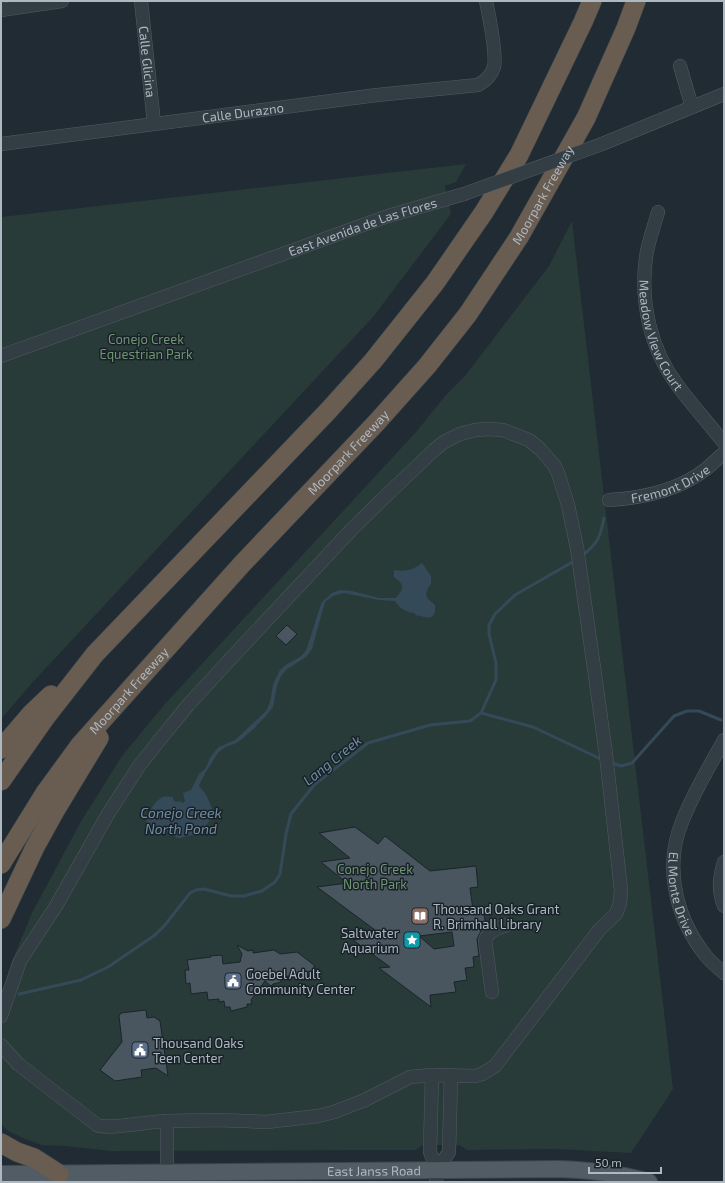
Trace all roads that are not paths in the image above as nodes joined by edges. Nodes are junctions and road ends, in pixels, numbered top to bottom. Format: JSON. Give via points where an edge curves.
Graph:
{"nodes":[{"id":1,"x":62,"y":1,"type":"edge"},
{"id":2,"x":141,"y":1,"type":"edge"},
{"id":3,"x":486,"y":1,"type":"edge"},
{"id":4,"x":592,"y":1,"type":"edge"},
{"id":5,"x":636,"y":1,"type":"edge"},
{"id":6,"x":1,"y":10,"type":"edge"},
{"id":7,"x":680,"y":66,"type":"dead end"},
{"id":8,"x":724,"y":94,"type":"edge"},
{"id":9,"x":692,"y":107,"type":"junction"},
{"id":10,"x":154,"y":123,"type":"junction"},
{"id":11,"x":1,"y":144,"type":"edge"},
{"id":12,"x":658,"y":212,"type":"dead end"},
{"id":13,"x":1,"y":356,"type":"edge"},
{"id":14,"x":724,"y":443,"type":"edge"},
{"id":15,"x":724,"y":453,"type":"edge"},
{"id":16,"x":609,"y":500,"type":"dead end"},
{"id":17,"x":94,"y":654,"type":"junction"},
{"id":18,"x":130,"y":688,"type":"junction"},
{"id":19,"x":724,"y":740,"type":"edge"},
{"id":20,"x":1,"y":749,"type":"edge"},
{"id":21,"x":1,"y":781,"type":"edge"},
{"id":22,"x":724,"y":862,"type":"edge"},
{"id":23,"x":1,"y":864,"type":"edge"},
{"id":24,"x":724,"y":906,"type":"edge"},
{"id":25,"x":1,"y":919,"type":"edge"},
{"id":26,"x":506,"y":925,"type":"dead end"},
{"id":27,"x":724,"y":973,"type":"edge"},
{"id":28,"x":492,"y":992,"type":"dead end"},
{"id":29,"x":1,"y":1016,"type":"edge"},
{"id":30,"x":1,"y":1045,"type":"edge"},
{"id":31,"x":432,"y":1075,"type":"junction"},
{"id":32,"x":450,"y":1076,"type":"junction"},
{"id":33,"x":167,"y":1121,"type":"junction"},
{"id":34,"x":1,"y":1143,"type":"edge"},
{"id":35,"x":1,"y":1174,"type":"edge"},
{"id":36,"x":58,"y":1174,"type":"junction"},
{"id":37,"x":436,"y":1176,"type":"edge"},
{"id":38,"x":167,"y":1177,"type":"edge"},
{"id":39,"x":649,"y":1182,"type":"edge"}],
"edges":[{"from":1,"to":6,"type":"street"},
{"from":2,"to":10,"type":"street","name":"Calle Glicina"},
{"from":3,"to":10,"type":"street","name":"Calle Durazno","via":[[494,65],[484,82],[471,86]]},
{"from":4,"to":17,"type":"highway","via":[[519,155],[484,212],[435,283],[373,361],[328,411]]},
{"from":5,"to":18,"type":"highway","name":"Moorpark Freeway","via":[[586,118],[519,238],[468,314],[427,366],[377,422],[242,564]]},
{"from":7,"to":9,"type":"street"},
{"from":8,"to":9,"type":"street","name":"East Avenida de Las Flores"},
{"from":9,"to":13,"type":"street","name":"East Avenida de Las Flores","bridge":true,"via":[[602,144],[464,194],[388,216]]},
{"from":10,"to":11,"type":"street","name":"Calle Durazno"},
{"from":12,"to":14,"type":"street","name":"Meadow View Court","via":[[646,255],[643,284],[653,338],[664,365],[677,385]]},
{"from":15,"to":16,"type":"street","name":"Fremont Drive","via":[[706,469],[676,487],[649,495]]},
{"from":17,"to":20,"type":"highway","via":[[31,714]]},
{"from":17,"to":21,"type":"highway"},
{"from":18,"to":23,"type":"highway","name":"Moorpark Freeway","via":[[80,745],[45,793]]},
{"from":18,"to":25,"type":"highway","via":[[56,809]]},
{"from":19,"to":27,"type":"street","name":"El Monte Drive","via":[[687,809],[675,848],[673,868],[675,892],[688,929],[707,958]]},
{"from":22,"to":24,"type":"street","via":[[719,883]]},
{"from":26,"to":28,"type":"street","via":[[489,933],[485,941]]},
{"from":29,"to":32,"type":"street","via":[[20,961],[44,926],[108,814],[139,766],[189,704],[353,528],[434,450],[460,434],[475,430],[504,430],[529,440],[554,465],[568,505],[581,574],[608,769],[621,890],[620,903],[616,914],[600,929],[495,1066],[475,1076]]},
{"from":30,"to":33,"type":"street","via":[[18,1064],[97,1125],[106,1127]]},
{"from":31,"to":32,"type":"street"},
{"from":31,"to":33,"type":"street","via":[[410,1077],[365,1100],[318,1116],[266,1122]]},
{"from":31,"to":37,"type":"street","via":[[430,1152]]},
{"from":32,"to":37,"type":"street","via":[[449,1152]]},
{"from":33,"to":38,"type":"street"},
{"from":34,"to":36,"type":"highway","via":[[34,1158]]},
{"from":35,"to":36,"type":"main road","name":"East Janss Road"},
{"from":36,"to":38,"type":"main road","name":"East Janss Road"},
{"from":37,"to":38,"type":"main road","name":"East Janss Road"},
{"from":37,"to":39,"type":"main road","name":"East Janss Road","via":[[578,1169],[618,1174]]}]}
